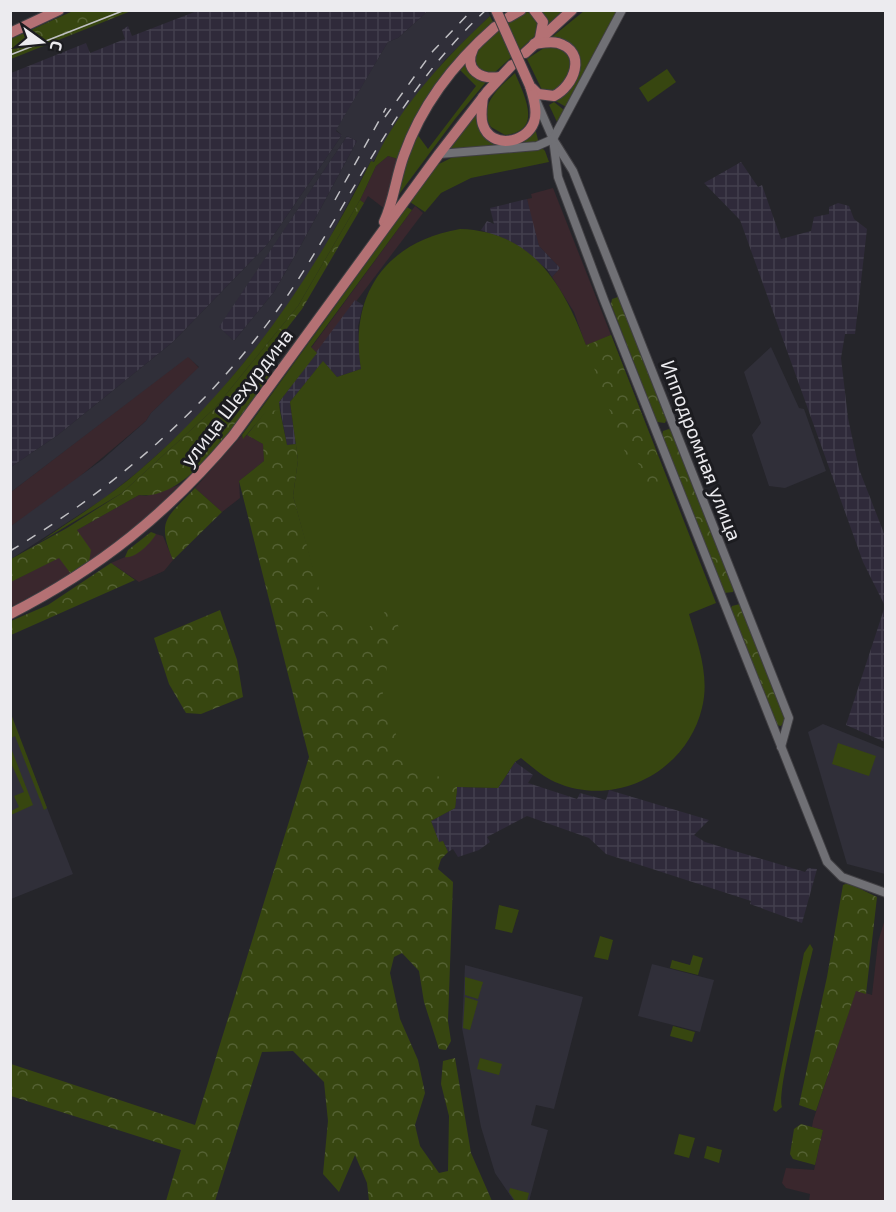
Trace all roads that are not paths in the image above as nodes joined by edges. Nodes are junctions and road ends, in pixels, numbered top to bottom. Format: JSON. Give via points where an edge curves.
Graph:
{"nodes":[{"id":1,"x":59,"y":10,"type":"edge"},
{"id":2,"x":496,"y":10,"type":"edge"},
{"id":3,"x":521,"y":10,"type":"edge"},
{"id":4,"x":534,"y":10,"type":"edge"},
{"id":5,"x":572,"y":10,"type":"edge"},
{"id":6,"x":622,"y":10,"type":"edge"},
{"id":7,"x":509,"y":17,"type":"dead end"},
{"id":8,"x":495,"y":27,"type":"dead end"},
{"id":9,"x":10,"y":33,"type":"edge"},
{"id":10,"x":537,"y":41,"type":"junction"},
{"id":11,"x":474,"y":46,"type":"junction"},
{"id":12,"x":525,"y":53,"type":"dead end"},
{"id":13,"x":512,"y":65,"type":"dead end"},
{"id":14,"x":500,"y":77,"type":"junction"},
{"id":15,"x":530,"y":86,"type":"junction"},
{"id":16,"x":483,"y":97,"type":"junction"},
{"id":17,"x":553,"y":139,"type":"junction"},
{"id":18,"x":439,"y":154,"type":"junction"},
{"id":19,"x":392,"y":194,"type":"junction"},
{"id":20,"x":406,"y":199,"type":"junction"},
{"id":21,"x":376,"y":238,"type":"junction"},
{"id":22,"x":10,"y":614,"type":"edge"},
{"id":23,"x":780,"y":747,"type":"junction"},
{"id":24,"x":885,"y":893,"type":"edge"}],
"edges":[{"from":1,"to":9,"type":"main road"},
{"from":2,"to":15,"type":"main road","bridge":true},
{"from":3,"to":7,"type":"main road"},
{"from":4,"to":10,"type":"main road","via":[[543,22]]},
{"from":5,"to":10,"type":"main road"},
{"from":6,"to":17,"type":"street"},
{"from":8,"to":11,"type":"main road","name":"улица Шехурдина"},
{"from":10,"to":12,"type":"main road"},
{"from":10,"to":15,"type":"main road","via":[[562,45],[574,58],[576,69],[571,83],[554,96],[538,94]]},
{"from":11,"to":14,"type":"main road","via":[[470,62],[475,72],[483,78]]},
{"from":11,"to":19,"type":"main road","name":"улица Шехурдина","via":[[426,109],[403,155]]},
{"from":13,"to":14,"type":"main road","name":"улица Шехурдина"},
{"from":14,"to":16,"type":"main road","name":"улица Шехурдина"},
{"from":15,"to":16,"type":"main road","via":[[534,123],[511,141],[498,140],[484,128]]},
{"from":15,"to":17,"type":"street"},
{"from":16,"to":18,"type":"main road","name":"улица Шехурдина"},
{"from":17,"to":18,"type":"street","via":[[537,146]]},
{"from":17,"to":23,"type":"street","name":"Ипподромная улица","via":[[558,177]]},
{"from":17,"to":23,"type":"street","name":"Ипподромная улица","via":[[572,167],[789,718]]},
{"from":18,"to":20,"type":"main road","name":"улица Шехурдина"},
{"from":19,"to":20,"type":"main road","via":[[398,202]]},
{"from":19,"to":21,"type":"main road","name":"улица Шехурдина"},
{"from":20,"to":21,"type":"main road","name":"улица Шехурдина"},
{"from":21,"to":22,"type":"main road","name":"улица Шехурдина","via":[[232,436],[183,491],[112,554]]},
{"from":23,"to":24,"type":"street","name":"Ипподромная улица","via":[[827,862],[842,877]]}]}
